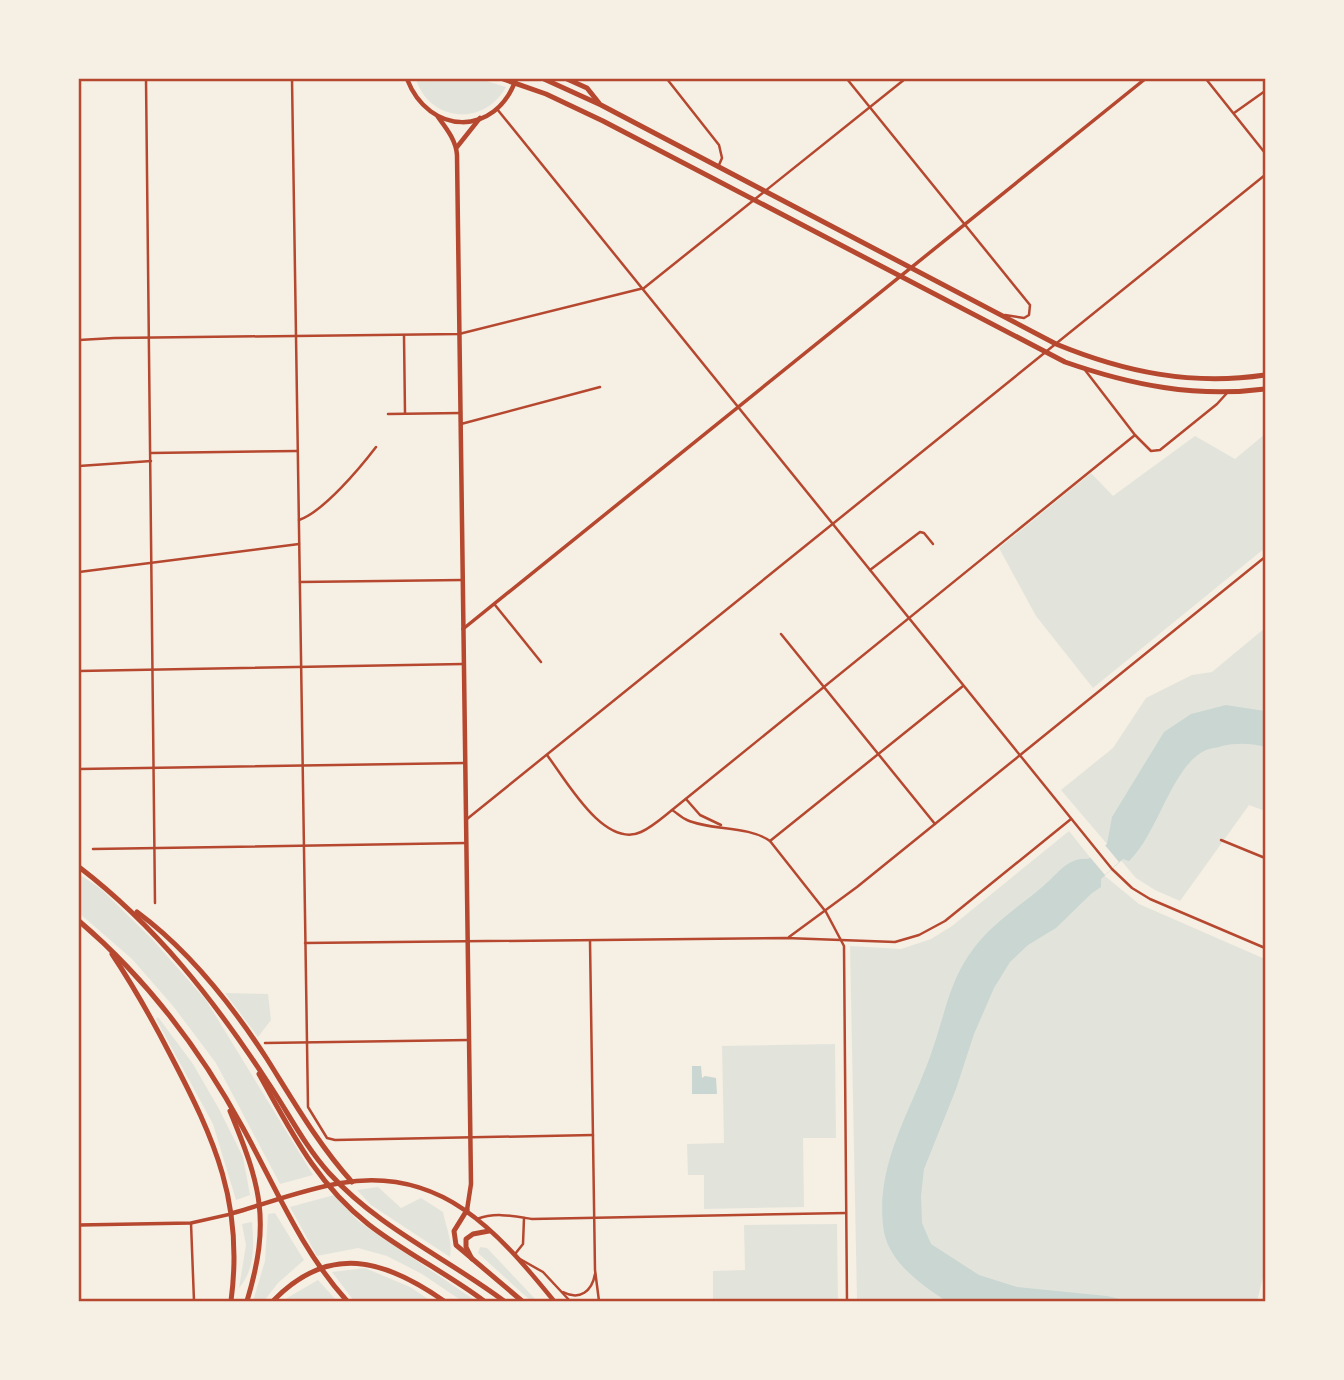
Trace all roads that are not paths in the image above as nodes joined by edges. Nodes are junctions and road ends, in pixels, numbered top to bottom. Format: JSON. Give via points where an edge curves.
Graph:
{"nodes":[{"id":1,"x":146,"y":79,"type":"edge"},
{"id":2,"x":292,"y":79,"type":"edge"},
{"id":3,"x":407,"y":79,"type":"edge"},
{"id":4,"x":503,"y":79,"type":"edge"},
{"id":5,"x":544,"y":79,"type":"edge"},
{"id":6,"x":567,"y":79,"type":"edge"},
{"id":7,"x":667,"y":79,"type":"edge"},
{"id":8,"x":847,"y":79,"type":"edge"},
{"id":9,"x":905,"y":79,"type":"edge"},
{"id":10,"x":1145,"y":79,"type":"edge"},
{"id":11,"x":1206,"y":79,"type":"edge"},
{"id":12,"x":515,"y":81,"type":"edge"},
{"id":13,"x":1265,"y":90,"type":"edge"},
{"id":14,"x":601,"y":105,"type":"junction"},
{"id":15,"x":870,"y":107,"type":"junction"},
{"id":16,"x":496,"y":108,"type":"junction"},
{"id":17,"x":1234,"y":113,"type":"junction"},
{"id":18,"x":438,"y":117,"type":"junction"},
{"id":19,"x":480,"y":118,"type":"junction"},
{"id":20,"x":456,"y":148,"type":"junction"},
{"id":21,"x":1265,"y":153,"type":"edge"},
{"id":22,"x":718,"y":167,"type":"junction"},
{"id":23,"x":1265,"y":175,"type":"edge"},
{"id":24,"x":765,"y":191,"type":"junction"},
{"id":25,"x":753,"y":201,"type":"junction"},
{"id":26,"x":964,"y":223,"type":"junction"},
{"id":27,"x":909,"y":268,"type":"junction"},
{"id":28,"x":899,"y":277,"type":"junction"},
{"id":29,"x":644,"y":288,"type":"junction"},
{"id":30,"x":994,"y":312,"type":"junction"},
{"id":31,"x":459,"y":334,"type":"junction"},
{"id":32,"x":404,"y":336,"type":"junction"},
{"id":33,"x":149,"y":337,"type":"junction"},
{"id":34,"x":296,"y":337,"type":"junction"},
{"id":35,"x":79,"y":340,"type":"edge"},
{"id":36,"x":1056,"y":344,"type":"junction"},
{"id":37,"x":1044,"y":353,"type":"junction"},
{"id":38,"x":1085,"y":369,"type":"junction"},
{"id":39,"x":1265,"y":375,"type":"edge"},
{"id":40,"x":600,"y":387,"type":"dead end"},
{"id":41,"x":1262,"y":389,"type":"edge"},
{"id":42,"x":1227,"y":393,"type":"junction"},
{"id":43,"x":1265,"y":397,"type":"edge"},
{"id":44,"x":738,"y":407,"type":"junction"},
{"id":45,"x":405,"y":413,"type":"junction"},
{"id":46,"x":460,"y":413,"type":"junction"},
{"id":47,"x":388,"y":414,"type":"dead end"},
{"id":48,"x":461,"y":424,"type":"junction"},
{"id":49,"x":1135,"y":435,"type":"junction"},
{"id":50,"x":376,"y":447,"type":"dead end"},
{"id":51,"x":297,"y":451,"type":"junction"},
{"id":52,"x":151,"y":453,"type":"junction"},
{"id":53,"x":151,"y":461,"type":"junction"},
{"id":54,"x":79,"y":466,"type":"edge"},
{"id":55,"x":299,"y":520,"type":"junction"},
{"id":56,"x":832,"y":523,"type":"junction"},
{"id":57,"x":299,"y":544,"type":"junction"},
{"id":58,"x":933,"y":544,"type":"dead end"},
{"id":59,"x":1265,"y":557,"type":"edge"},
{"id":60,"x":152,"y":563,"type":"junction"},
{"id":61,"x":870,"y":570,"type":"junction"},
{"id":62,"x":79,"y":572,"type":"edge"},
{"id":63,"x":463,"y":580,"type":"junction"},
{"id":64,"x":300,"y":582,"type":"junction"},
{"id":65,"x":494,"y":605,"type":"junction"},
{"id":66,"x":909,"y":618,"type":"junction"},
{"id":67,"x":463,"y":629,"type":"junction"},
{"id":68,"x":781,"y":634,"type":"dead end"},
{"id":69,"x":541,"y":662,"type":"dead end"},
{"id":70,"x":463,"y":664,"type":"junction"},
{"id":71,"x":300,"y":666,"type":"junction"},
{"id":72,"x":151,"y":668,"type":"junction"},
{"id":73,"x":79,"y":671,"type":"edge"},
{"id":74,"x":823,"y":687,"type":"junction"},
{"id":75,"x":963,"y":687,"type":"junction"},
{"id":76,"x":879,"y":754,"type":"junction"},
{"id":77,"x":547,"y":755,"type":"junction"},
{"id":78,"x":1021,"y":755,"type":"junction"},
{"id":79,"x":465,"y":763,"type":"junction"},
{"id":80,"x":302,"y":765,"type":"junction"},
{"id":81,"x":153,"y":766,"type":"junction"},
{"id":82,"x":79,"y":768,"type":"edge"},
{"id":83,"x":686,"y":799,"type":"junction"},
{"id":84,"x":672,"y":810,"type":"junction"},
{"id":85,"x":1071,"y":819,"type":"junction"},
{"id":86,"x":465,"y":820,"type":"junction"},
{"id":87,"x":935,"y":824,"type":"junction"},
{"id":88,"x":724,"y":827,"type":"junction"},
{"id":89,"x":1221,"y":840,"type":"dead end"},
{"id":90,"x":770,"y":841,"type":"junction"},
{"id":91,"x":466,"y":843,"type":"junction"},
{"id":92,"x":303,"y":846,"type":"junction"},
{"id":93,"x":154,"y":848,"type":"junction"},
{"id":94,"x":93,"y":849,"type":"dead end"},
{"id":95,"x":1265,"y":858,"type":"edge"},
{"id":96,"x":79,"y":867,"type":"edge"},
{"id":97,"x":112,"y":894,"type":"junction"},
{"id":98,"x":155,"y":904,"type":"dead end"},
{"id":99,"x":826,"y":912,"type":"junction"},
{"id":100,"x":79,"y":921,"type":"edge"},
{"id":101,"x":786,"y":938,"type":"junction"},
{"id":102,"x":842,"y":940,"type":"junction"},
{"id":103,"x":590,"y":941,"type":"junction"},
{"id":104,"x":468,"y":942,"type":"junction"},
{"id":105,"x":104,"y":943,"type":"junction"},
{"id":106,"x":305,"y":943,"type":"junction"},
{"id":107,"x":1265,"y":948,"type":"edge"},
{"id":108,"x":469,"y":1040,"type":"junction"},
{"id":109,"x":241,"y":1042,"type":"junction"},
{"id":110,"x":265,"y":1043,"type":"dead end"},
{"id":111,"x":306,"y":1043,"type":"junction"},
{"id":112,"x":222,"y":1092,"type":"junction"},
{"id":113,"x":593,"y":1135,"type":"junction"},
{"id":114,"x":470,"y":1136,"type":"junction"},
{"id":115,"x":350,"y":1182,"type":"junction"},
{"id":116,"x":467,"y":1210,"type":"junction"},
{"id":117,"x":233,"y":1213,"type":"junction"},
{"id":118,"x":846,"y":1213,"type":"junction"},
{"id":119,"x":524,"y":1218,"type":"junction"},
{"id":120,"x":594,"y":1218,"type":"junction"},
{"id":121,"x":477,"y":1219,"type":"junction"},
{"id":122,"x":191,"y":1223,"type":"junction"},
{"id":123,"x":79,"y":1225,"type":"edge"},
{"id":124,"x":489,"y":1231,"type":"junction"},
{"id":125,"x":513,"y":1255,"type":"junction"},
{"id":126,"x":472,"y":1259,"type":"junction"},
{"id":127,"x":595,"y":1270,"type":"junction"},
{"id":128,"x":559,"y":1289,"type":"junction"},
{"id":129,"x":194,"y":1301,"type":"edge"},
{"id":130,"x":232,"y":1301,"type":"edge"},
{"id":131,"x":247,"y":1301,"type":"edge"},
{"id":132,"x":273,"y":1301,"type":"edge"},
{"id":133,"x":347,"y":1301,"type":"edge"},
{"id":134,"x":444,"y":1301,"type":"edge"},
{"id":135,"x":484,"y":1301,"type":"edge"},
{"id":136,"x":504,"y":1301,"type":"edge"},
{"id":137,"x":522,"y":1301,"type":"edge"},
{"id":138,"x":554,"y":1301,"type":"edge"},
{"id":139,"x":570,"y":1301,"type":"edge"},
{"id":140,"x":599,"y":1301,"type":"edge"},
{"id":141,"x":848,"y":1301,"type":"edge"}],
"edges":[{"from":1,"to":33,"type":"street"},
{"from":2,"to":34,"type":"street"},
{"from":3,"to":18,"type":"main road","via":[[420,103]]},
{"from":4,"to":12,"type":"highway"},
{"from":5,"to":14,"type":"highway"},
{"from":6,"to":14,"type":"highway","via":[[587,88]]},
{"from":7,"to":22,"type":"street","via":[[719,145],[722,158]]},
{"from":8,"to":15,"type":"street"},
{"from":9,"to":15,"type":"street"},
{"from":10,"to":26,"type":"street"},
{"from":11,"to":17,"type":"street"},
{"from":12,"to":16,"type":"main road"},
{"from":12,"to":25,"type":"highway","via":[[594,116]]},
{"from":13,"to":17,"type":"street"},
{"from":14,"to":22,"type":"highway"},
{"from":15,"to":24,"type":"street"},
{"from":15,"to":26,"type":"street"},
{"from":16,"to":19,"type":"main road"},
{"from":16,"to":29,"type":"street"},
{"from":17,"to":21,"type":"street"},
{"from":18,"to":19,"type":"main road","via":[[461,122]]},
{"from":18,"to":20,"type":"main road"},
{"from":19,"to":20,"type":"main road"},
{"from":20,"to":31,"type":"main road"},
{"from":22,"to":24,"type":"highway"},
{"from":23,"to":36,"type":"street"},
{"from":24,"to":25,"type":"street"},
{"from":24,"to":27,"type":"highway"},
{"from":25,"to":28,"type":"highway"},
{"from":25,"to":29,"type":"street"},
{"from":26,"to":27,"type":"street"},
{"from":26,"to":30,"type":"street","via":[[1030,305],[1024,318]]},
{"from":27,"to":28,"type":"street"},
{"from":27,"to":30,"type":"highway"},
{"from":28,"to":37,"type":"highway"},
{"from":28,"to":44,"type":"street"},
{"from":29,"to":31,"type":"street"},
{"from":29,"to":44,"type":"street"},
{"from":30,"to":36,"type":"highway"},
{"from":31,"to":32,"type":"street"},
{"from":31,"to":46,"type":"main road"},
{"from":32,"to":34,"type":"street"},
{"from":32,"to":45,"type":"street"},
{"from":33,"to":34,"type":"street"},
{"from":33,"to":35,"type":"street"},
{"from":33,"to":52,"type":"street"},
{"from":34,"to":51,"type":"street"},
{"from":36,"to":37,"type":"street"},
{"from":36,"to":39,"type":"highway","via":[[1090,358],[1169,378]]},
{"from":37,"to":38,"type":"highway"},
{"from":37,"to":56,"type":"street"},
{"from":38,"to":42,"type":"highway","via":[[1157,388]]},
{"from":38,"to":49,"type":"street"},
{"from":40,"to":48,"type":"street"},
{"from":41,"to":42,"type":"highway"},
{"from":41,"to":43,"type":"street"},
{"from":42,"to":49,"type":"street","via":[[1160,450],[1151,451]]},
{"from":44,"to":56,"type":"street"},
{"from":44,"to":65,"type":"street"},
{"from":45,"to":46,"type":"street"},
{"from":45,"to":47,"type":"street"},
{"from":46,"to":48,"type":"main road"},
{"from":48,"to":63,"type":"main road"},
{"from":49,"to":66,"type":"street"},
{"from":50,"to":55,"type":"street","via":[[311,516]]},
{"from":51,"to":52,"type":"street"},
{"from":51,"to":55,"type":"street"},
{"from":52,"to":53,"type":"street"},
{"from":53,"to":54,"type":"street"},
{"from":53,"to":60,"type":"street"},
{"from":55,"to":57,"type":"street"},
{"from":56,"to":61,"type":"street"},
{"from":56,"to":77,"type":"street"},
{"from":57,"to":60,"type":"street"},
{"from":57,"to":64,"type":"street"},
{"from":58,"to":61,"type":"street","via":[[920,532]]},
{"from":59,"to":78,"type":"street"},
{"from":60,"to":62,"type":"street"},
{"from":60,"to":72,"type":"street"},
{"from":61,"to":66,"type":"street"},
{"from":63,"to":64,"type":"street"},
{"from":63,"to":67,"type":"main road"},
{"from":64,"to":71,"type":"street"},
{"from":65,"to":67,"type":"street"},
{"from":65,"to":69,"type":"street"},
{"from":66,"to":74,"type":"street"},
{"from":66,"to":75,"type":"street"},
{"from":67,"to":70,"type":"main road"},
{"from":68,"to":74,"type":"street"},
{"from":70,"to":71,"type":"street"},
{"from":70,"to":79,"type":"main road"},
{"from":71,"to":72,"type":"street"},
{"from":71,"to":80,"type":"street"},
{"from":72,"to":73,"type":"street"},
{"from":72,"to":81,"type":"street"},
{"from":74,"to":76,"type":"street"},
{"from":74,"to":83,"type":"street"},
{"from":75,"to":76,"type":"street"},
{"from":75,"to":78,"type":"street"},
{"from":76,"to":87,"type":"street"},
{"from":76,"to":90,"type":"street"},
{"from":77,"to":84,"type":"street","via":[[596,820],[617,833],[639,834]]},
{"from":77,"to":86,"type":"street"},
{"from":78,"to":85,"type":"street"},
{"from":78,"to":87,"type":"street"},
{"from":79,"to":80,"type":"street"},
{"from":79,"to":86,"type":"main road"},
{"from":80,"to":81,"type":"street"},
{"from":80,"to":92,"type":"street"},
{"from":81,"to":82,"type":"street"},
{"from":81,"to":93,"type":"street"},
{"from":83,"to":84,"type":"street"},
{"from":83,"to":88,"type":"street","via":[[700,815]]},
{"from":84,"to":88,"type":"street","via":[[688,820]]},
{"from":85,"to":102,"type":"street","via":[[932,929],[895,942]]},
{"from":85,"to":107,"type":"street","via":[[1132,888]]},
{"from":86,"to":91,"type":"main road"},
{"from":87,"to":99,"type":"street"},
{"from":88,"to":90,"type":"street"},
{"from":89,"to":95,"type":"street"},
{"from":90,"to":99,"type":"street"},
{"from":91,"to":92,"type":"street"},
{"from":91,"to":104,"type":"main road"},
{"from":92,"to":93,"type":"street"},
{"from":92,"to":106,"type":"street"},
{"from":93,"to":94,"type":"street"},
{"from":93,"to":98,"type":"street"},
{"from":96,"to":97,"type":"highway"},
{"from":97,"to":109,"type":"highway","via":[[186,967]]},
{"from":97,"to":115,"type":"highway","via":[[156,926],[221,995]]},
{"from":99,"to":101,"type":"street"},
{"from":99,"to":102,"type":"street"},
{"from":100,"to":105,"type":"highway"},
{"from":101,"to":102,"type":"street"},
{"from":101,"to":103,"type":"street"},
{"from":102,"to":118,"type":"street"},
{"from":103,"to":104,"type":"street"},
{"from":103,"to":113,"type":"street"},
{"from":104,"to":106,"type":"street"},
{"from":104,"to":108,"type":"main road"},
{"from":105,"to":112,"type":"highway","via":[[173,1018]]},
{"from":105,"to":117,"type":"highway","via":[[137,992],[194,1101],[221,1166]]},
{"from":106,"to":111,"type":"street"},
{"from":108,"to":111,"type":"street"},
{"from":108,"to":114,"type":"main road"},
{"from":109,"to":135,"type":"highway","via":[[291,1134],[337,1196],[377,1231]]},
{"from":109,"to":136,"type":"highway","via":[[307,1145],[350,1195]]},
{"from":110,"to":111,"type":"street"},
{"from":111,"to":114,"type":"street","via":[[306,1101],[327,1138]]},
{"from":112,"to":131,"type":"highway","via":[[246,1149],[260,1200],[260,1250]]},
{"from":112,"to":133,"type":"highway","via":[[305,1246]]},
{"from":113,"to":114,"type":"street"},
{"from":113,"to":120,"type":"street"},
{"from":114,"to":116,"type":"main road"},
{"from":115,"to":116,"type":"main road","via":[[415,1186]]},
{"from":115,"to":117,"type":"main road"},
{"from":116,"to":121,"type":"main road"},
{"from":116,"to":126,"type":"highway","via":[[453,1238]]},
{"from":117,"to":122,"type":"street"},
{"from":117,"to":130,"type":"highway"},
{"from":118,"to":120,"type":"street"},
{"from":118,"to":141,"type":"street"},
{"from":119,"to":120,"type":"street"},
{"from":119,"to":121,"type":"street","via":[[490,1215]]},
{"from":119,"to":125,"type":"street","via":[[523,1244]]},
{"from":120,"to":127,"type":"street"},
{"from":121,"to":124,"type":"main road"},
{"from":122,"to":123,"type":"street"},
{"from":122,"to":129,"type":"street"},
{"from":124,"to":125,"type":"main road"},
{"from":124,"to":126,"type":"highway","via":[[466,1239]]},
{"from":125,"to":128,"type":"street","via":[[539,1269]]},
{"from":125,"to":138,"type":"main road"},
{"from":126,"to":137,"type":"highway"},
{"from":127,"to":128,"type":"street","via":[[592,1286],[583,1294]]},
{"from":127,"to":140,"type":"street"},
{"from":128,"to":139,"type":"street"},
{"from":132,"to":134,"type":"highway","via":[[318,1269],[354,1262],[408,1278]]}]}
